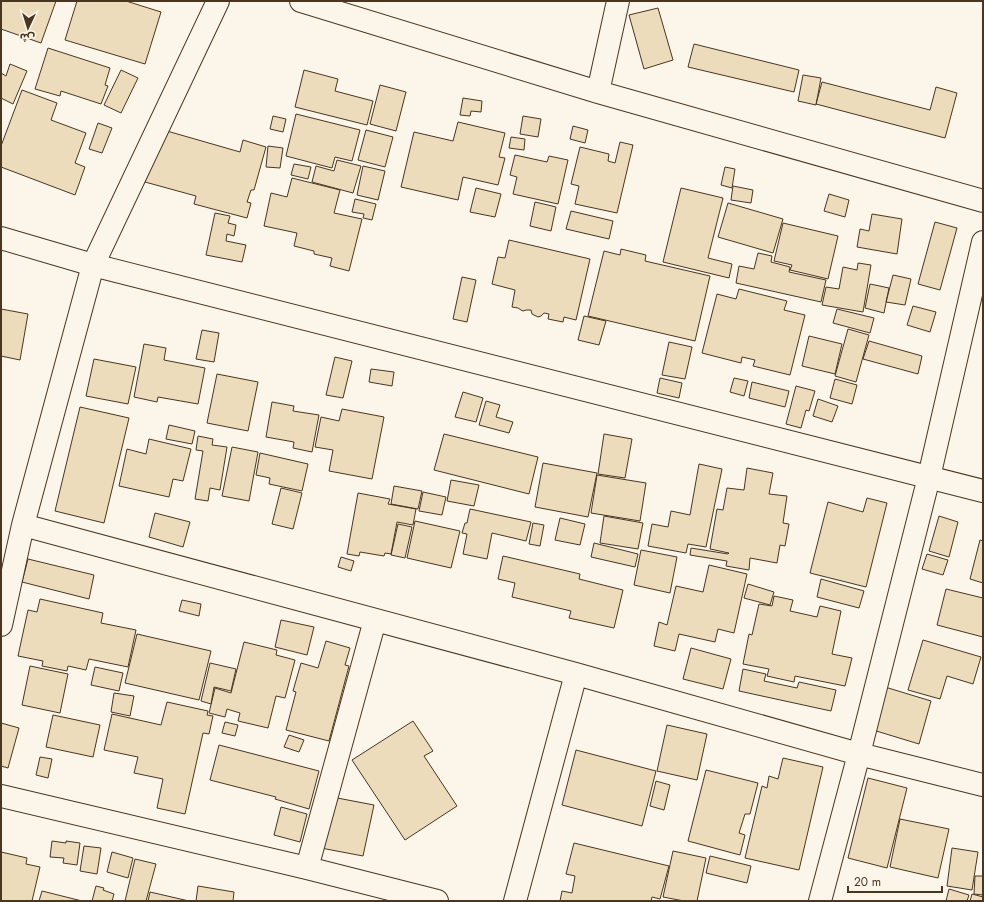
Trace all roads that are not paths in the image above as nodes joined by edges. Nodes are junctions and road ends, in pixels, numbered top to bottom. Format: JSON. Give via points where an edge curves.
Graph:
{"nodes":[{"id":1,"x":218,"y":1,"type":"edge"},
{"id":2,"x":301,"y":1,"type":"edge"},
{"id":3,"x":618,"y":1,"type":"edge"},
{"id":4,"x":598,"y":92,"type":"junction"},
{"id":5,"x":983,"y":201,"type":"edge"},
{"id":6,"x":1,"y":238,"type":"edge"},
{"id":7,"x":983,"y":242,"type":"edge"},
{"id":8,"x":93,"y":265,"type":"junction"},
{"id":9,"x":929,"y":477,"type":"junction"},
{"id":10,"x":983,"y":491,"type":"edge"},
{"id":11,"x":23,"y":524,"type":"junction"},
{"id":12,"x":375,"y":620,"type":"junction"},
{"id":13,"x":1,"y":624,"type":"edge"},
{"id":14,"x":576,"y":674,"type":"junction"},
{"id":15,"x":859,"y":754,"type":"junction"},
{"id":16,"x":983,"y":785,"type":"edge"},
{"id":17,"x":1,"y":796,"type":"edge"},
{"id":18,"x":307,"y":868,"type":"junction"},
{"id":19,"x":437,"y":901,"type":"edge"},
{"id":20,"x":515,"y":901,"type":"edge"},
{"id":21,"x":820,"y":901,"type":"edge"}],
"edges":[{"from":1,"to":8,"type":"street"},
{"from":2,"to":4,"type":"street"},
{"from":3,"to":4,"type":"street"},
{"from":4,"to":5,"type":"street"},
{"from":6,"to":8,"type":"street"},
{"from":7,"to":9,"type":"street"},
{"from":8,"to":9,"type":"street"},
{"from":8,"to":11,"type":"street"},
{"from":9,"to":10,"type":"street"},
{"from":9,"to":15,"type":"street"},
{"from":11,"to":12,"type":"street"},
{"from":11,"to":13,"type":"street"},
{"from":12,"to":14,"type":"street"},
{"from":12,"to":18,"type":"street"},
{"from":14,"to":15,"type":"street"},
{"from":14,"to":20,"type":"street"},
{"from":15,"to":16,"type":"street"},
{"from":15,"to":21,"type":"street"},
{"from":17,"to":18,"type":"street"},
{"from":18,"to":19,"type":"street"}]}
